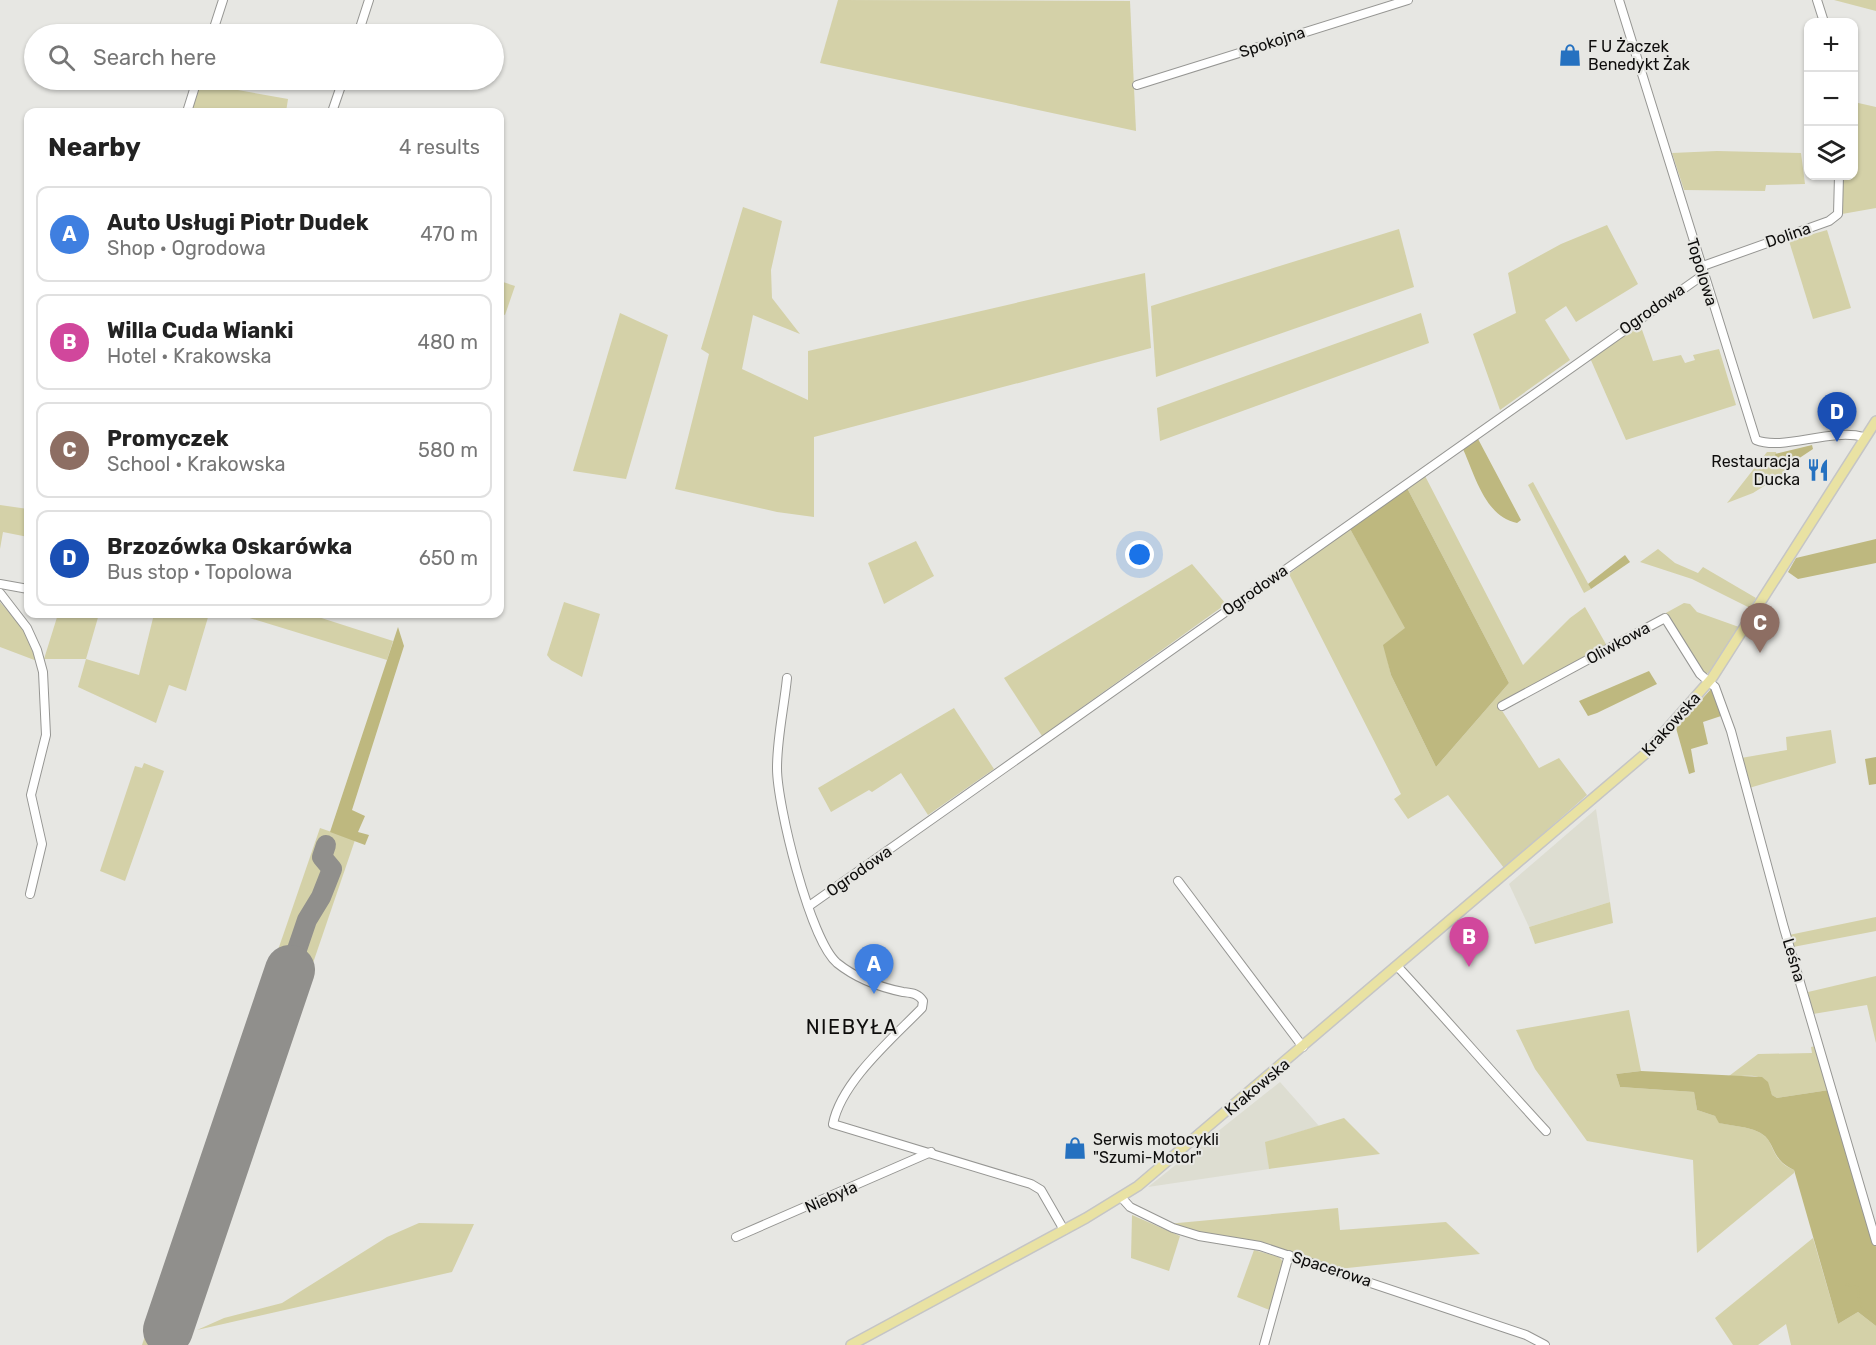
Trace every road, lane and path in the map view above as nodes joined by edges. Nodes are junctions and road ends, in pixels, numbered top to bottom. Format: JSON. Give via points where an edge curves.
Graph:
{"nodes":[{"id":1,"x":223,"y":0,"type":"edge"},
{"id":2,"x":369,"y":0,"type":"edge"},
{"id":3,"x":1408,"y":0,"type":"edge"},
{"id":4,"x":1618,"y":0,"type":"edge"},
{"id":5,"x":1817,"y":0,"type":"edge"},
{"id":6,"x":1823,"y":18,"type":"edge"},
{"id":7,"x":215,"y":24,"type":"edge"},
{"id":8,"x":361,"y":24,"type":"edge"},
{"id":9,"x":1137,"y":85,"type":"dead end"},
{"id":10,"x":195,"y":90,"type":"edge"},
{"id":11,"x":340,"y":90,"type":"edge"},
{"id":12,"x":188,"y":108,"type":"edge"},
{"id":13,"x":333,"y":108,"type":"edge"},
{"id":14,"x":1839,"y":180,"type":"edge"},
{"id":15,"x":1701,"y":271,"type":"junction"},
{"id":16,"x":1876,"y":421,"type":"edge"},
{"id":17,"x":1864,"y":437,"type":"junction"},
{"id":18,"x":0,"y":584,"type":"edge"},
{"id":19,"x":24,"y":588,"type":"edge"},
{"id":20,"x":0,"y":593,"type":"edge"},
{"id":21,"x":787,"y":678,"type":"dead end"},
{"id":22,"x":1708,"y":682,"type":"junction"},
{"id":23,"x":1502,"y":706,"type":"dead end"},
{"id":24,"x":1178,"y":881,"type":"dead end"},
{"id":25,"x":30,"y":894,"type":"dead end"},
{"id":26,"x":809,"y":906,"type":"junction"},
{"id":27,"x":1398,"y":967,"type":"junction"},
{"id":28,"x":1304,"y":1047,"type":"junction"},
{"id":29,"x":1546,"y":1131,"type":"dead end"},
{"id":30,"x":928,"y":1154,"type":"junction"},
{"id":31,"x":1121,"y":1197,"type":"junction"},
{"id":32,"x":1064,"y":1230,"type":"junction"},
{"id":33,"x":736,"y":1238,"type":"dead end"},
{"id":34,"x":1876,"y":1241,"type":"edge"},
{"id":35,"x":1288,"y":1255,"type":"junction"},
{"id":36,"x":851,"y":1345,"type":"edge"},
{"id":37,"x":1264,"y":1345,"type":"edge"},
{"id":38,"x":1545,"y":1345,"type":"edge"}],
"edges":[{"from":1,"to":7,"type":"street"},
{"from":2,"to":8,"type":"street"},
{"from":3,"to":9,"type":"street","name":"Spokojna"},
{"from":4,"to":15,"type":"street","name":"Topolowa"},
{"from":5,"to":6,"type":"street"},
{"from":10,"to":12,"type":"street"},
{"from":11,"to":13,"type":"street"},
{"from":14,"to":15,"type":"street","name":"Dolina","via":[[1839,214]]},
{"from":15,"to":17,"type":"street","name":"Topolowa","via":[[1756,440],[1772,443],[1849,434]]},
{"from":15,"to":26,"type":"street","name":"Ogrodowa"},
{"from":16,"to":17,"type":"main road","name":"Krakowska"},
{"from":17,"to":22,"type":"main road","name":"Krakowska"},
{"from":18,"to":19,"type":"street"},
{"from":20,"to":25,"type":"street","via":[[27,628],[44,682],[46,735],[31,795],[42,844]]},
{"from":21,"to":26,"type":"street","name":"Ogrodowa","via":[[777,770],[786,825]]},
{"from":22,"to":23,"type":"street","name":"Oliwkowa","via":[[1665,618]]},
{"from":22,"to":27,"type":"main road","name":"Krakowska","via":[[1625,773]]},
{"from":22,"to":34,"type":"street","name":"Leśna","via":[[1715,687],[1731,731]]},
{"from":24,"to":28,"type":"street","name":"Krakowska"},
{"from":26,"to":30,"type":"street","name":"Ogrodowa","via":[[825,950],[836,962],[876,986],[921,997],[922,1008],[858,1076],[840,1101],[833,1124]]},
{"from":27,"to":28,"type":"main road","name":"Krakowska"},
{"from":27,"to":29,"type":"street"},
{"from":28,"to":31,"type":"main road","name":"Krakowska"},
{"from":30,"to":32,"type":"street","via":[[1035,1185]]},
{"from":30,"to":33,"type":"street","name":"Niebyła"},
{"from":31,"to":32,"type":"main road","name":"Krakowska"},
{"from":31,"to":35,"type":"street","name":"Spacerowa","via":[[1128,1205],[1173,1228]]},
{"from":32,"to":36,"type":"main road","name":"Krakowska"},
{"from":35,"to":37,"type":"street"},
{"from":35,"to":38,"type":"street","name":"Spacerowa","via":[[1526,1335]]}]}
